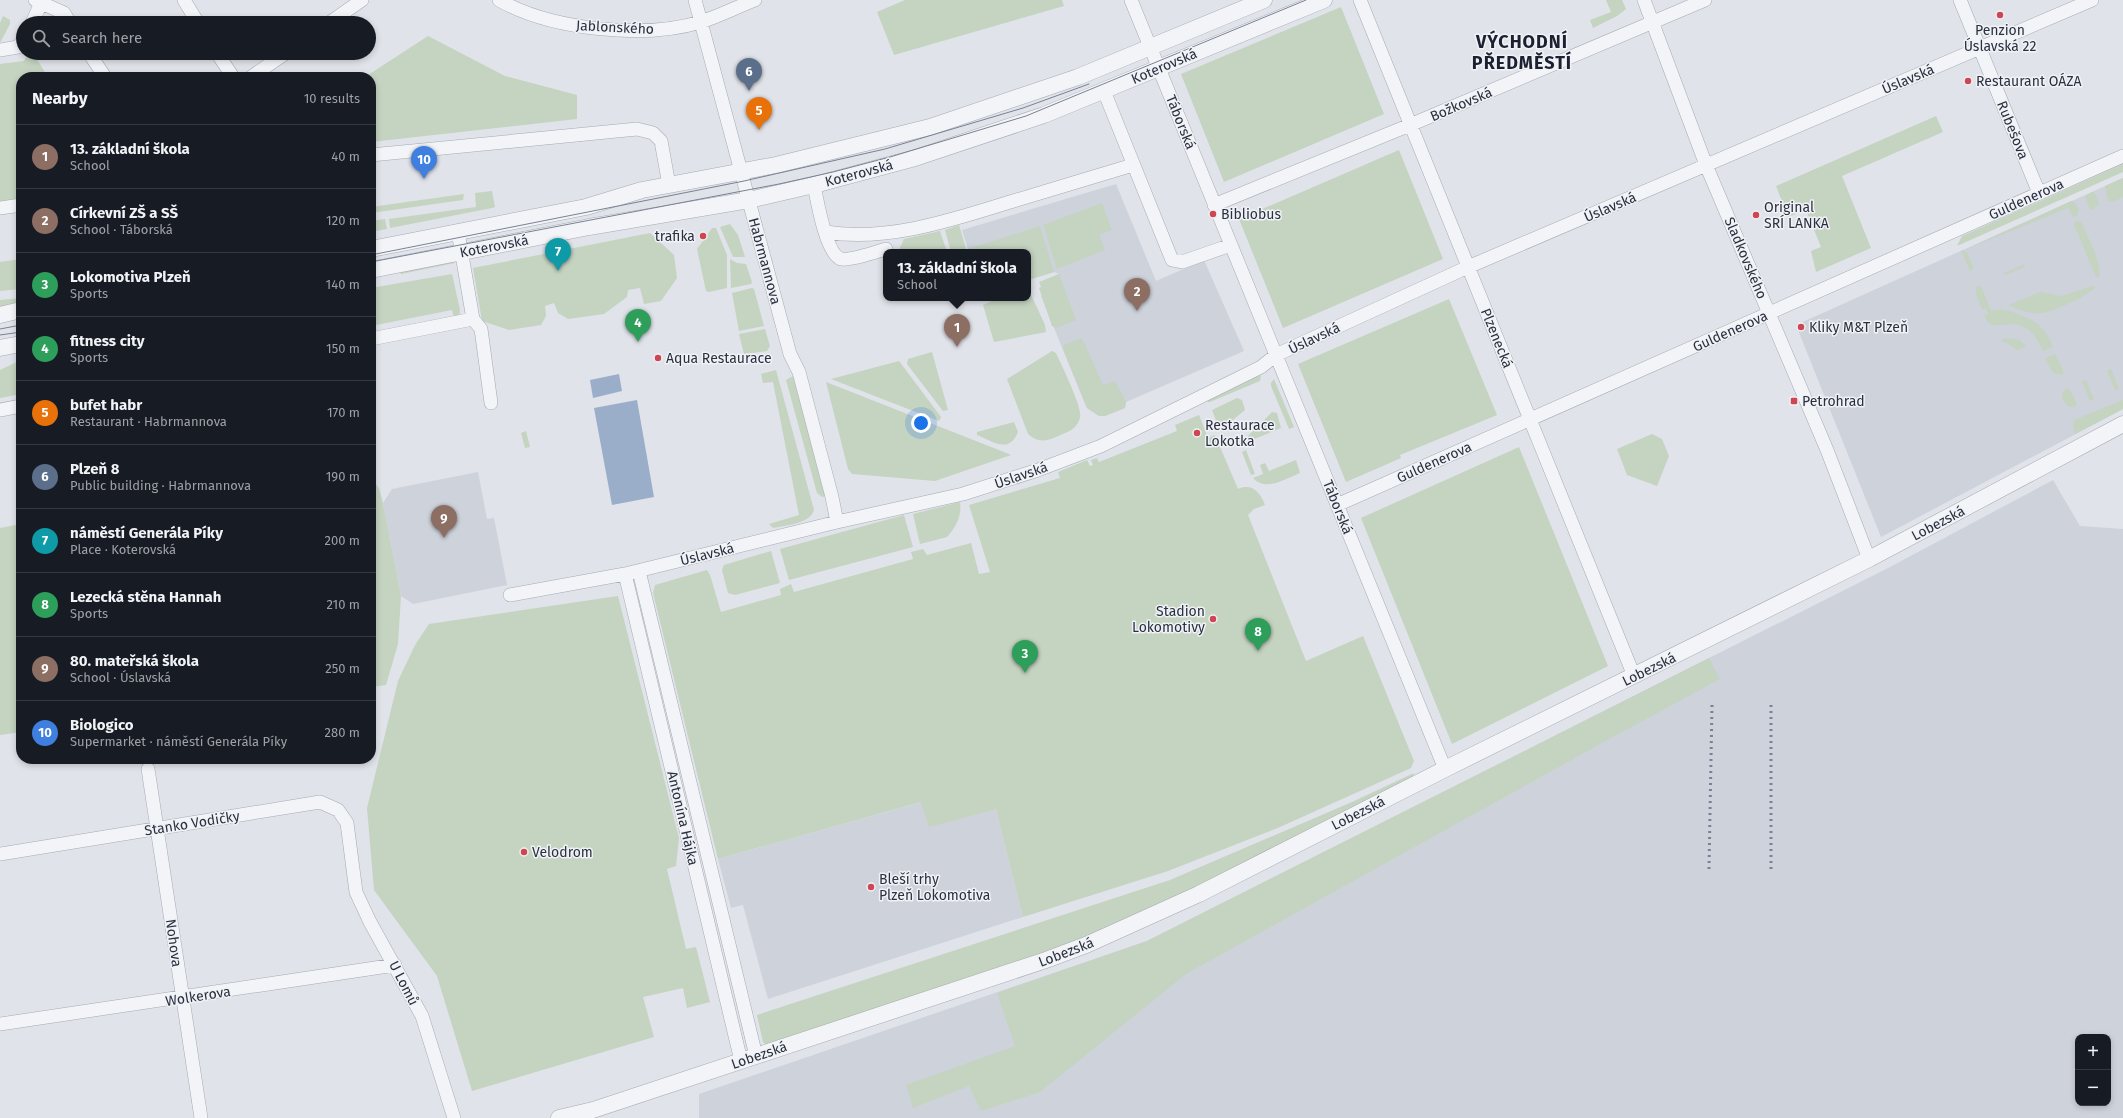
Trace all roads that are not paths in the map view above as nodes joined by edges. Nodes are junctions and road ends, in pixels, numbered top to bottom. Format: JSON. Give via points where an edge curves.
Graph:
{"nodes":[{"id":1,"x":184,"y":0,"type":"edge"},
{"id":2,"x":362,"y":0,"type":"edge"},
{"id":3,"x":499,"y":0,"type":"edge"},
{"id":4,"x":695,"y":0,"type":"edge"},
{"id":5,"x":755,"y":0,"type":"edge"},
{"id":6,"x":1131,"y":0,"type":"edge"},
{"id":7,"x":1264,"y":0,"type":"edge"},
{"id":8,"x":1324,"y":0,"type":"edge"},
{"id":9,"x":1360,"y":0,"type":"edge"},
{"id":10,"x":1644,"y":0,"type":"edge"},
{"id":11,"x":1705,"y":0,"type":"edge"},
{"id":12,"x":1960,"y":0,"type":"edge"},
{"id":13,"x":2092,"y":0,"type":"edge"},
{"id":14,"x":38,"y":2,"type":"edge"},
{"id":15,"x":34,"y":16,"type":"edge"},
{"id":16,"x":66,"y":16,"type":"edge"},
{"id":17,"x":194,"y":16,"type":"edge"},
{"id":18,"x":339,"y":16,"type":"edge"},
{"id":19,"x":701,"y":22,"type":"junction"},
{"id":20,"x":1654,"y":23,"type":"junction"},
{"id":21,"x":16,"y":47,"type":"edge"},
{"id":22,"x":1150,"y":47,"type":"junction"},
{"id":23,"x":1980,"y":48,"type":"junction"},
{"id":24,"x":0,"y":50,"type":"edge"},
{"id":25,"x":94,"y":60,"type":"edge"},
{"id":26,"x":222,"y":60,"type":"edge"},
{"id":27,"x":276,"y":60,"type":"edge"},
{"id":28,"x":1159,"y":68,"type":"junction"},
{"id":29,"x":102,"y":72,"type":"edge"},
{"id":30,"x":230,"y":72,"type":"edge"},
{"id":31,"x":258,"y":72,"type":"edge"},
{"id":32,"x":1104,"y":91,"type":"junction"},
{"id":33,"x":1410,"y":125,"type":"junction"},
{"id":34,"x":376,"y":155,"type":"edge"},
{"id":35,"x":2123,"y":156,"type":"edge"},
{"id":36,"x":1133,"y":165,"type":"junction"},
{"id":37,"x":1706,"y":165,"type":"junction"},
{"id":38,"x":742,"y":171,"type":"junction"},
{"id":39,"x":669,"y":185,"type":"junction"},
{"id":40,"x":814,"y":185,"type":"junction"},
{"id":41,"x":2039,"y":193,"type":"junction"},
{"id":42,"x":749,"y":200,"type":"junction"},
{"id":43,"x":1214,"y":205,"type":"junction"},
{"id":44,"x":16,"y":206,"type":"edge"},
{"id":45,"x":0,"y":208,"type":"edge"},
{"id":46,"x":458,"y":232,"type":"junction"},
{"id":47,"x":826,"y":232,"type":"junction"},
{"id":48,"x":1231,"y":245,"type":"junction"},
{"id":49,"x":376,"y":248,"type":"edge"},
{"id":50,"x":883,"y":250,"type":"edge"},
{"id":51,"x":462,"y":252,"type":"junction"},
{"id":52,"x":1468,"y":267,"type":"junction"},
{"id":53,"x":376,"y":269,"type":"edge"},
{"id":54,"x":16,"y":311,"type":"edge"},
{"id":55,"x":1769,"y":313,"type":"junction"},
{"id":56,"x":0,"y":315,"type":"edge"},
{"id":57,"x":473,"y":320,"type":"junction"},
{"id":58,"x":376,"y":338,"type":"edge"},
{"id":59,"x":16,"y":345,"type":"edge"},
{"id":60,"x":0,"y":348,"type":"edge"},
{"id":61,"x":1276,"y":355,"type":"junction"},
{"id":62,"x":491,"y":403,"type":"dead end"},
{"id":63,"x":16,"y":407,"type":"edge"},
{"id":64,"x":0,"y":410,"type":"edge"},
{"id":65,"x":1530,"y":420,"type":"junction"},
{"id":66,"x":2123,"y":424,"type":"edge"},
{"id":67,"x":1337,"y":505,"type":"junction"},
{"id":68,"x":837,"y":522,"type":"junction"},
{"id":69,"x":1869,"y":559,"type":"junction"},
{"id":70,"x":639,"y":570,"type":"junction"},
{"id":71,"x":626,"y":574,"type":"junction"},
{"id":72,"x":510,"y":595,"type":"dead end"},
{"id":73,"x":1634,"y":676,"type":"junction"},
{"id":74,"x":148,"y":769,"type":"dead end"},
{"id":75,"x":1445,"y":769,"type":"junction"},
{"id":76,"x":157,"y":828,"type":"junction"},
{"id":77,"x":350,"y":852,"type":"joint"},
{"id":78,"x":0,"y":854,"type":"edge"},
{"id":79,"x":395,"y":965,"type":"junction"},
{"id":80,"x":182,"y":998,"type":"junction"},
{"id":81,"x":0,"y":1024,"type":"edge"},
{"id":82,"x":756,"y":1056,"type":"junction"},
{"id":83,"x":741,"y":1061,"type":"junction"},
{"id":84,"x":201,"y":1118,"type":"edge"},
{"id":85,"x":454,"y":1118,"type":"edge"},
{"id":86,"x":559,"y":1118,"type":"edge"}],
"edges":[{"from":1,"to":17,"type":"street"},
{"from":2,"to":18,"type":"street"},
{"from":3,"to":19,"type":"street","name":"Jablonského","via":[[512,7],[581,28],[653,31]]},
{"from":4,"to":19,"type":"street","name":"Habrmannova"},
{"from":5,"to":19,"type":"street","name":"Jablonského"},
{"from":6,"to":22,"type":"street","name":"Táborská"},
{"from":7,"to":22,"type":"street","name":"Koterovská"},
{"from":8,"to":28,"type":"street","name":"Koterovská"},
{"from":9,"to":33,"type":"street","name":"Plzenecká"},
{"from":10,"to":20,"type":"street","name":"Sladkovského"},
{"from":11,"to":20,"type":"street","name":"Božkovská"},
{"from":12,"to":23,"type":"street","name":"Rubešova"},
{"from":13,"to":23,"type":"street","name":"Úslavská"},
{"from":14,"to":15,"type":"street"},
{"from":14,"to":16,"type":"street"},
{"from":19,"to":38,"type":"street","name":"Habrmannova"},
{"from":20,"to":33,"type":"street","name":"Božkovská"},
{"from":20,"to":37,"type":"street","name":"Sladkovského"},
{"from":21,"to":24,"type":"street"},
{"from":22,"to":28,"type":"street","name":"Táborská"},
{"from":22,"to":38,"type":"street","name":"Koterovská","via":[[1078,77],[930,127],[827,154]]},
{"from":23,"to":37,"type":"street","name":"Úslavská"},
{"from":23,"to":41,"type":"street","name":"Rubešova"},
{"from":25,"to":29,"type":"street"},
{"from":26,"to":30,"type":"street"},
{"from":27,"to":31,"type":"street"},
{"from":28,"to":32,"type":"street","name":"Koterovská"},
{"from":28,"to":43,"type":"street","name":"Táborská"},
{"from":32,"to":36,"type":"street"},
{"from":32,"to":40,"type":"street","name":"Koterovská","via":[[1003,130],[915,158]]},
{"from":33,"to":43,"type":"street","name":"Božkovská"},
{"from":33,"to":52,"type":"street","name":"Plzenecká"},
{"from":34,"to":39,"type":"street","via":[[637,129],[653,133],[660,141]]},
{"from":35,"to":41,"type":"street","name":"Guldenerova"},
{"from":36,"to":47,"type":"street","via":[[941,223],[882,233],[845,235]]},
{"from":36,"to":48,"type":"street","via":[[1172,260],[1182,262]]},
{"from":37,"to":52,"type":"street","name":"Úslavská"},
{"from":37,"to":55,"type":"street","name":"Sladkovského"},
{"from":38,"to":39,"type":"street","name":"Koterovská"},
{"from":38,"to":42,"type":"street","name":"Habrmannova"},
{"from":39,"to":46,"type":"street","name":"Koterovská","via":[[642,190],[586,207]]},
{"from":40,"to":42,"type":"street","name":"Koterovská"},
{"from":40,"to":47,"type":"street"},
{"from":41,"to":55,"type":"street","name":"Guldenerova"},
{"from":42,"to":51,"type":"street","name":"Koterovská"},
{"from":42,"to":68,"type":"street","name":"Habrmannova","via":[[790,354],[800,378]]},
{"from":43,"to":48,"type":"street","name":"Táborská"},
{"from":44,"to":45,"type":"street"},
{"from":46,"to":49,"type":"street","name":"Koterovská"},
{"from":46,"to":51,"type":"street"},
{"from":47,"to":50,"type":"street","via":[[832,251],[840,259]]},
{"from":48,"to":61,"type":"street","name":"Táborská"},
{"from":51,"to":53,"type":"street","name":"Koterovská"},
{"from":51,"to":57,"type":"street"},
{"from":52,"to":61,"type":"street","name":"Úslavská"},
{"from":52,"to":65,"type":"street","name":"Plzenecká"},
{"from":54,"to":56,"type":"street"},
{"from":55,"to":65,"type":"street","name":"Guldenerova"},
{"from":55,"to":69,"type":"street","name":"Sladkovského","via":[[1830,457]]},
{"from":57,"to":58,"type":"street"},
{"from":57,"to":62,"type":"street","via":[[481,329]]},
{"from":59,"to":60,"type":"street"},
{"from":61,"to":67,"type":"street","name":"Táborská"},
{"from":61,"to":68,"type":"street","name":"Úslavská","via":[[1261,367],[1101,446],[963,494]]},
{"from":63,"to":64,"type":"street"},
{"from":65,"to":67,"type":"street","name":"Guldenerova"},
{"from":65,"to":73,"type":"street","name":"Plzenecká"},
{"from":66,"to":69,"type":"street","name":"Lobezská"},
{"from":67,"to":75,"type":"street","name":"Táborská"},
{"from":68,"to":70,"type":"street","name":"Úslavská"},
{"from":69,"to":73,"type":"street","name":"Lobezská"},
{"from":70,"to":71,"type":"street","name":"Úslavská"},
{"from":70,"to":82,"type":"street","name":"Antonína Hájka"},
{"from":71,"to":72,"type":"street","name":"Úslavská"},
{"from":71,"to":83,"type":"street","name":"Antonína Hájka"},
{"from":73,"to":75,"type":"street","name":"Lobezská"},
{"from":74,"to":76,"type":"street","name":"Nohova"},
{"from":75,"to":82,"type":"street","name":"Lobezská","via":[[1198,894],[1086,945],[1039,963]]},
{"from":76,"to":77,"type":"street","name":"Stanko Vodičky","via":[[320,802],[338,810],[347,823]]},
{"from":76,"to":78,"type":"street","name":"Stanko Vodičky"},
{"from":76,"to":80,"type":"street","name":"Nohova"},
{"from":77,"to":79,"type":"street","name":"U Lomů","via":[[356,892]]},
{"from":79,"to":80,"type":"street","name":"Wolkerova"},
{"from":79,"to":85,"type":"street","name":"U Lomů","via":[[422,1016]]},
{"from":80,"to":81,"type":"street","name":"Wolkerova"},
{"from":80,"to":84,"type":"street","name":"Nohova"},
{"from":82,"to":83,"type":"street","name":"Lobezská"},
{"from":83,"to":86,"type":"street","name":"Lobezská","via":[[593,1110]]}]}
